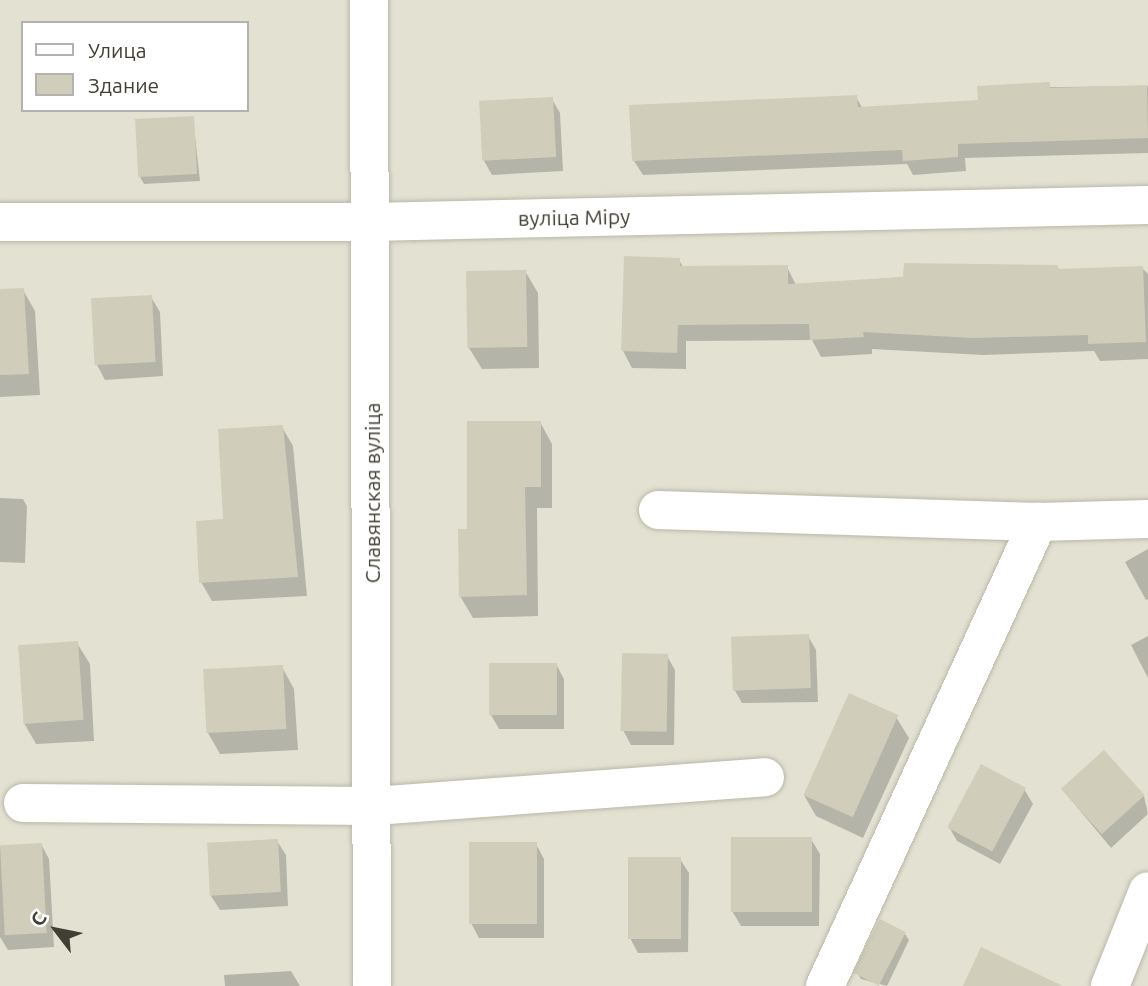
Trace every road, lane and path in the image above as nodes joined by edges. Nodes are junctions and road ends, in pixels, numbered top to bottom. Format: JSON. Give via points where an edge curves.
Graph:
{"nodes":[{"id":1,"x":369,"y":0,"type":"edge"},
{"id":2,"x":1148,"y":205,"type":"edge"},
{"id":3,"x":0,"y":222,"type":"edge"},
{"id":4,"x":370,"y":222,"type":"junction"},
{"id":5,"x":658,"y":510,"type":"dead end"},
{"id":6,"x":1148,"y":519,"type":"edge"},
{"id":7,"x":1038,"y":522,"type":"junction"},
{"id":8,"x":765,"y":777,"type":"dead end"},
{"id":9,"x":23,"y":803,"type":"dead end"},
{"id":10,"x":374,"y":806,"type":"junction"},
{"id":11,"x":1148,"y":891,"type":"edge"},
{"id":12,"x":372,"y":986,"type":"edge"},
{"id":13,"x":825,"y":986,"type":"edge"},
{"id":14,"x":1110,"y":986,"type":"edge"}],
"edges":[{"from":1,"to":4,"type":"street","name":"Славянская вуліца"},
{"from":2,"to":4,"type":"street","name":"вуліца Міру"},
{"from":3,"to":4,"type":"street","name":"вуліца Міру"},
{"from":4,"to":10,"type":"street","name":"Славянская вуліца"},
{"from":5,"to":7,"type":"street"},
{"from":6,"to":7,"type":"street"},
{"from":7,"to":13,"type":"street"},
{"from":8,"to":10,"type":"street"},
{"from":9,"to":10,"type":"street"},
{"from":10,"to":12,"type":"street","name":"Славянская вуліца"},
{"from":11,"to":14,"type":"street"}]}
